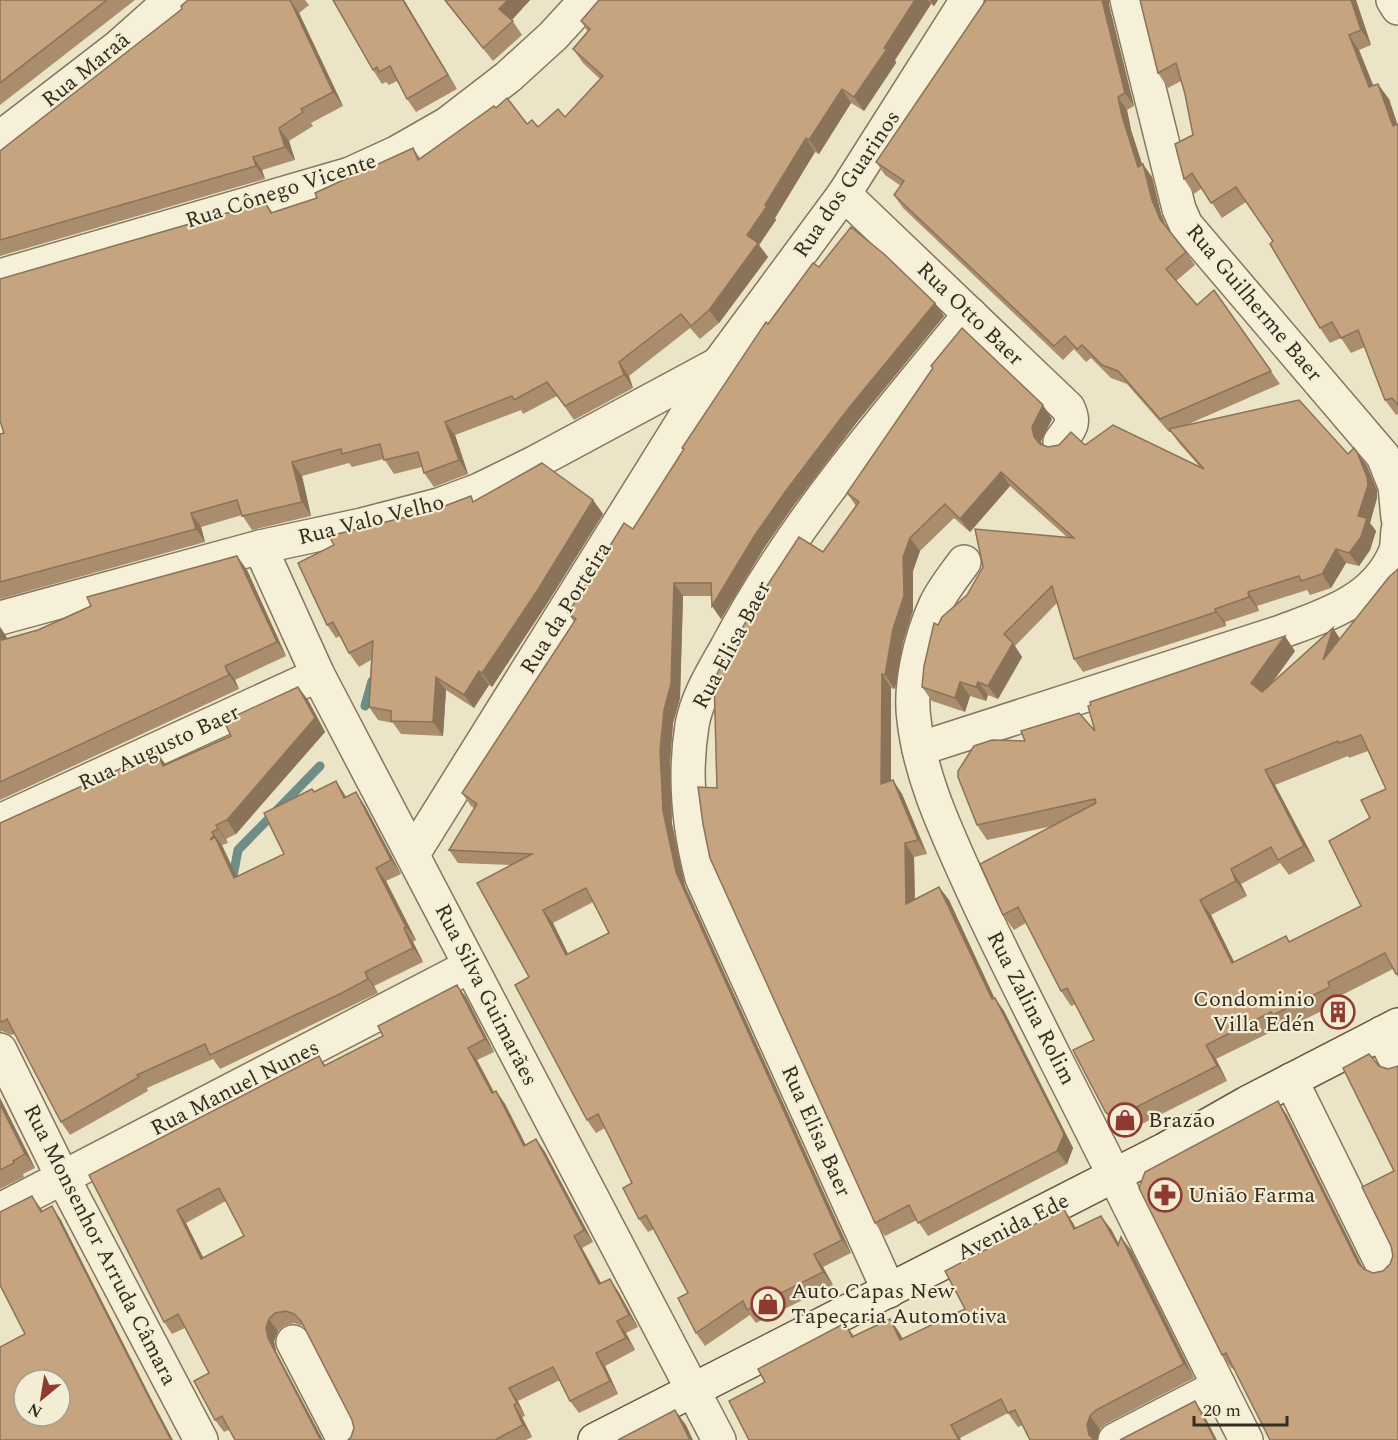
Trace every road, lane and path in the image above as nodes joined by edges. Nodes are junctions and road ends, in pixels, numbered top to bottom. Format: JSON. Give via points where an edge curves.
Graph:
{"nodes":[{"id":1,"x":171,"y":0,"type":"edge"},
{"id":2,"x":586,"y":0,"type":"edge"},
{"id":3,"x":967,"y":0,"type":"edge"},
{"id":4,"x":1127,"y":0,"type":"edge"},
{"id":5,"x":1393,"y":0,"type":"edge"},
{"id":6,"x":1398,"y":8,"type":"edge"},
{"id":7,"x":0,"y":138,"type":"edge"},
{"id":8,"x":844,"y":194,"type":"junction"},
{"id":9,"x":0,"y":276,"type":"edge"},
{"id":10,"x":970,"y":314,"type":"junction"},
{"id":11,"x":719,"y":363,"type":"junction"},
{"id":12,"x":1060,"y":442,"type":"edge"},
{"id":13,"x":1398,"y":518,"type":"edge"},
{"id":14,"x":1398,"y":530,"type":"edge"},
{"id":15,"x":260,"y":547,"type":"junction"},
{"id":16,"x":964,"y":562,"type":"dead end"},
{"id":17,"x":0,"y":618,"type":"edge"},
{"id":18,"x":318,"y":675,"type":"junction"},
{"id":19,"x":919,"y":749,"type":"junction"},
{"id":20,"x":0,"y":821,"type":"edge"},
{"id":21,"x":413,"y":854,"type":"junction"},
{"id":22,"x":470,"y":966,"type":"junction"},
{"id":23,"x":1390,"y":1029,"type":"edge"},
{"id":24,"x":0,"y":1050,"type":"edge"},
{"id":25,"x":1398,"y":1064,"type":"edge"},
{"id":26,"x":1292,"y":1080,"type":"junction"},
{"id":27,"x":1114,"y":1175,"type":"junction"},
{"id":28,"x":62,"y":1176,"type":"junction"},
{"id":29,"x":0,"y":1210,"type":"edge"},
{"id":30,"x":1384,"y":1268,"type":"edge"},
{"id":31,"x":889,"y":1291,"type":"junction"},
{"id":32,"x":293,"y":1341,"type":"dead end"},
{"id":33,"x":1219,"y":1386,"type":"junction"},
{"id":34,"x":693,"y":1390,"type":"junction"},
{"id":35,"x":201,"y":1440,"type":"edge"},
{"id":36,"x":344,"y":1440,"type":"edge"},
{"id":37,"x":595,"y":1440,"type":"edge"},
{"id":38,"x":719,"y":1440,"type":"edge"},
{"id":39,"x":1115,"y":1440,"type":"edge"},
{"id":40,"x":1246,"y":1440,"type":"edge"}],
"edges":[{"from":1,"to":7,"type":"street","name":"Rua Maraã","via":[[118,47]]},
{"from":2,"to":9,"type":"street","name":"Rua Cônego Vicente","via":[[508,77],[447,124],[398,152],[350,174]]},
{"from":3,"to":8,"type":"street","name":"Rua dos Guarinos"},
{"from":4,"to":13,"type":"street","name":"Rua Guilherme Baer","via":[[1186,225],[1383,456],[1395,486]]},
{"from":5,"to":6,"type":"street"},
{"from":8,"to":10,"type":"street","name":"Rua Otto Baer"},
{"from":8,"to":11,"type":"street","name":"Rua dos Guarinos"},
{"from":10,"to":12,"type":"street","name":"Rua Otto Baer","via":[[1068,408],[1071,426]]},
{"from":10,"to":31,"type":"street","name":"Rua Elisa Baer","via":[[810,512],[750,605],[699,699],[688,768],[691,822],[702,878]]},
{"from":11,"to":15,"type":"street","name":"Rua Valo Velho","via":[[479,490],[440,505]]},
{"from":11,"to":21,"type":"street","name":"Rua da Porteira"},
{"from":14,"to":19,"type":"street","via":[[1396,551],[1383,574],[1356,600],[1329,613]]},
{"from":15,"to":17,"type":"street","name":"Rua Valo Velho"},
{"from":15,"to":18,"type":"street","name":"Rua Silva Guimarães"},
{"from":16,"to":19,"type":"street","name":"Rua Zalina Rolim","via":[[935,604],[918,661],[913,717]]},
{"from":18,"to":20,"type":"street","name":"Rua Augusto Baer"},
{"from":18,"to":21,"type":"street","name":"Rua Silva Guimarães"},
{"from":19,"to":27,"type":"street","name":"Rua Zalina Rolim","via":[[935,805],[977,900]]},
{"from":21,"to":22,"type":"street","name":"Rua Silva Guimarães"},
{"from":22,"to":28,"type":"street","name":"Rua Manuel Nunes"},
{"from":22,"to":34,"type":"street","name":"Rua Silva Guimarães"},
{"from":23,"to":25,"type":"street"},
{"from":23,"to":26,"type":"street","name":"Avenida Ede"},
{"from":24,"to":28,"type":"street","name":"Rua Monsenhor Arruda Câmara"},
{"from":26,"to":27,"type":"street","name":"Avenida Ede"},
{"from":26,"to":30,"type":"street"},
{"from":27,"to":31,"type":"street","name":"Avenida Ede"},
{"from":27,"to":33,"type":"street","name":"Rua Zalina Rolim"},
{"from":28,"to":29,"type":"street","name":"Rua Manuel Nunes"},
{"from":28,"to":35,"type":"street","name":"Rua Monsenhor Arruda Câmara"},
{"from":31,"to":34,"type":"street","name":"Avenida Ede"},
{"from":32,"to":36,"type":"street"},
{"from":33,"to":39,"type":"street"},
{"from":33,"to":40,"type":"street","name":"Rua Zalina Rolim"},
{"from":34,"to":37,"type":"street","name":"Avenida Ede"},
{"from":34,"to":38,"type":"street","name":"Rua Silva Guimarães"}]}
